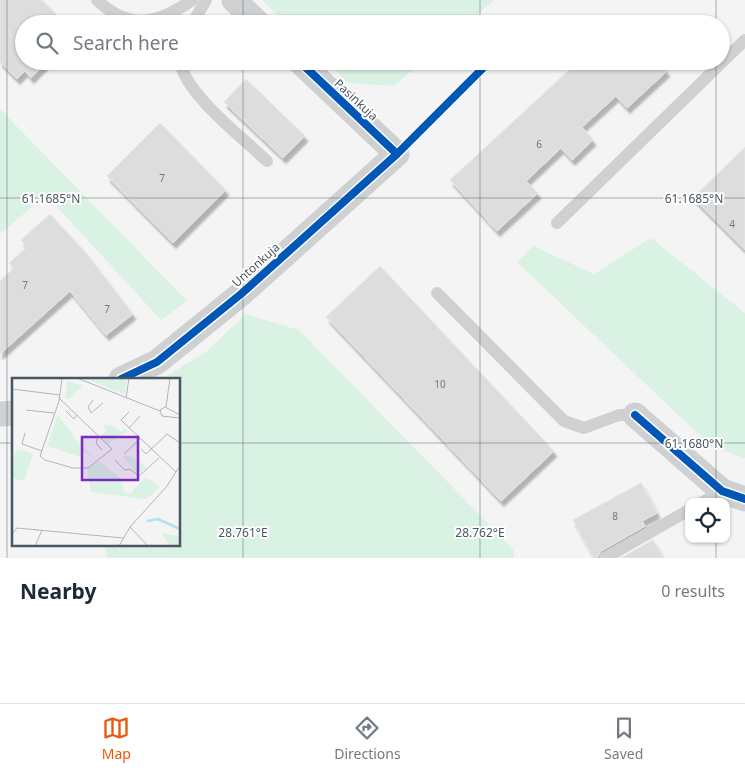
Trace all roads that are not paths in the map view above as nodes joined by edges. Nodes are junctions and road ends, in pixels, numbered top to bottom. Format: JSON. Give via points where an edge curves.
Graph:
{"nodes":[{"id":1,"x":97,"y":0,"type":"edge"},
{"id":2,"x":192,"y":0,"type":"edge"},
{"id":3,"x":206,"y":0,"type":"edge"},
{"id":4,"x":234,"y":0,"type":"edge"},
{"id":5,"x":119,"y":15,"type":"edge"},
{"id":6,"x":168,"y":15,"type":"edge"},
{"id":7,"x":197,"y":15,"type":"edge"},
{"id":8,"x":250,"y":15,"type":"edge"},
{"id":9,"x":745,"y":40,"type":"edge"},
{"id":10,"x":730,"y":55,"type":"edge"},
{"id":11,"x":181,"y":70,"type":"edge"},
{"id":12,"x":308,"y":70,"type":"edge"},
{"id":13,"x":714,"y":70,"type":"edge"},
{"id":14,"x":397,"y":154,"type":"joint"},
{"id":15,"x":267,"y":161,"type":"dead end"},
{"id":16,"x":557,"y":223,"type":"dead end"},
{"id":17,"x":436,"y":293,"type":"dead end"},
{"id":18,"x":124,"y":378,"type":"edge"},
{"id":19,"x":635,"y":415,"type":"joint"},
{"id":20,"x":712,"y":496,"type":"edge"},
{"id":21,"x":745,"y":499,"type":"edge"},
{"id":22,"x":685,"y":512,"type":"edge"},
{"id":23,"x":605,"y":558,"type":"edge"}],
"edges":[{"from":1,"to":5,"type":"lane","via":[[109,12]]},
{"from":2,"to":6,"type":"lane"},
{"from":3,"to":7,"type":"lane"},
{"from":4,"to":8,"type":"street"},
{"from":9,"to":10,"type":"lane"},
{"from":11,"to":15,"type":"lane","via":[[197,94]]},
{"from":12,"to":14,"type":"street","name":"Pasinkuja"},
{"from":13,"to":16,"type":"lane"},
{"from":14,"to":18,"type":"street","name":"Untonkuja","via":[[234,300],[157,362]]},
{"from":17,"to":19,"type":"lane","via":[[564,421],[584,428],[619,415]]},
{"from":19,"to":20,"type":"street"},
{"from":20,"to":21,"type":"street"},
{"from":22,"to":23,"type":"lane"}]}
